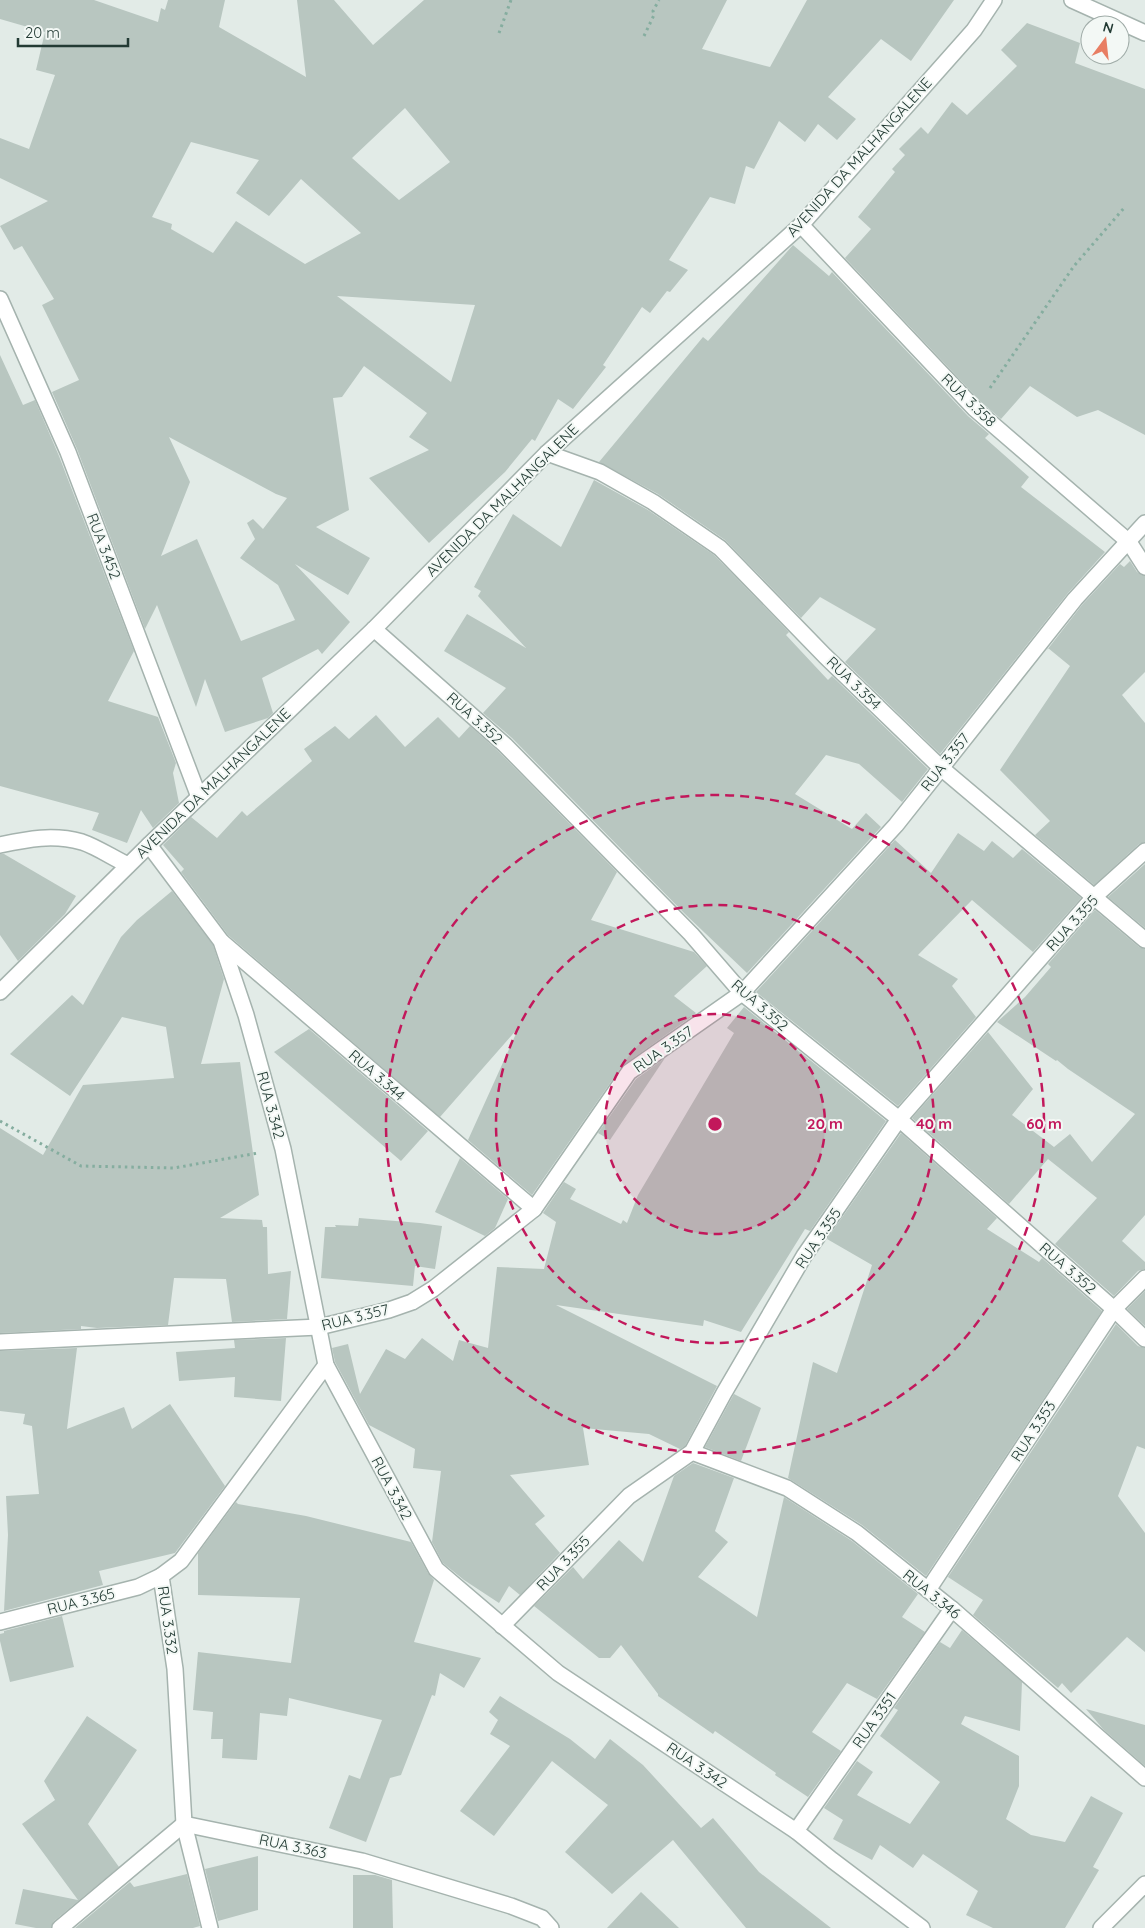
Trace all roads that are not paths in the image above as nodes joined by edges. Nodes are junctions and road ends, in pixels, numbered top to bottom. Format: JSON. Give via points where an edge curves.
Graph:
{"nodes":[{"id":1,"x":994,"y":0,"type":"edge"},
{"id":2,"x":1072,"y":0,"type":"edge"},
{"id":3,"x":1145,"y":33,"type":"edge"},
{"id":4,"x":800,"y":224,"type":"junction"},
{"id":5,"x":0,"y":299,"type":"edge"},
{"id":6,"x":547,"y":452,"type":"junction"},
{"id":7,"x":1145,"y":523,"type":"edge"},
{"id":8,"x":1129,"y":542,"type":"junction"},
{"id":9,"x":1145,"y":566,"type":"edge"},
{"id":10,"x":374,"y":629,"type":"junction"},
{"id":11,"x":940,"y":767,"type":"junction"},
{"id":12,"x":199,"y":797,"type":"junction"},
{"id":13,"x":0,"y":845,"type":"edge"},
{"id":14,"x":148,"y":845,"type":"junction"},
{"id":15,"x":1145,"y":851,"type":"edge"},
{"id":16,"x":128,"y":865,"type":"junction"},
{"id":17,"x":1094,"y":897,"type":"junction"},
{"id":18,"x":1145,"y":940,"type":"edge"},
{"id":19,"x":221,"y":941,"type":"junction"},
{"id":20,"x":0,"y":992,"type":"edge"},
{"id":21,"x":742,"y":993,"type":"junction"},
{"id":22,"x":899,"y":1120,"type":"junction"},
{"id":23,"x":534,"y":1209,"type":"junction"},
{"id":24,"x":1145,"y":1278,"type":"edge"},
{"id":25,"x":1114,"y":1309,"type":"junction"},
{"id":26,"x":319,"y":1327,"type":"junction"},
{"id":27,"x":1145,"y":1339,"type":"edge"},
{"id":28,"x":0,"y":1342,"type":"edge"},
{"id":29,"x":326,"y":1366,"type":"junction"},
{"id":30,"x":692,"y":1452,"type":"junction"},
{"id":31,"x":161,"y":1576,"type":"junction"},
{"id":32,"x":928,"y":1590,"type":"junction"},
{"id":33,"x":952,"y":1608,"type":"junction"},
{"id":34,"x":0,"y":1622,"type":"edge"},
{"id":35,"x":502,"y":1626,"type":"junction"},
{"id":36,"x":1145,"y":1778,"type":"edge"},
{"id":37,"x":184,"y":1824,"type":"junction"},
{"id":38,"x":796,"y":1831,"type":"junction"},
{"id":39,"x":1145,"y":1884,"type":"edge"},
{"id":40,"x":60,"y":1928,"type":"edge"},
{"id":41,"x":210,"y":1928,"type":"edge"},
{"id":42,"x":551,"y":1928,"type":"edge"},
{"id":43,"x":922,"y":1928,"type":"edge"},
{"id":44,"x":1101,"y":1928,"type":"edge"}],
"edges":[{"from":1,"to":4,"type":"street","name":"AVENIDA DA MALHANGALENE","via":[[974,30]]},
{"from":2,"to":3,"type":"street"},
{"from":4,"to":6,"type":"street","name":"AVENIDA DA MALHANGALENE"},
{"from":4,"to":8,"type":"street","name":"RUA 3.358","via":[[975,409]]},
{"from":5,"to":12,"type":"street","name":"RUA 3.452","via":[[68,452]]},
{"from":6,"to":10,"type":"street","name":"AVENIDA DA MALHANGALENE"},
{"from":6,"to":11,"type":"street","name":"RUA 3.354","via":[[600,472],[653,502],[720,548]]},
{"from":7,"to":8,"type":"street","name":"RUA 3.357"},
{"from":8,"to":9,"type":"street","name":"RUA 3.358"},
{"from":8,"to":11,"type":"street","name":"RUA 3.357","via":[[1075,599]]},
{"from":10,"to":12,"type":"street","name":"AVENIDA DA MALHANGALENE"},
{"from":10,"to":21,"type":"street","name":"RUA 3.352","via":[[505,745],[691,934]]},
{"from":11,"to":17,"type":"street","name":"RUA 3.354"},
{"from":11,"to":21,"type":"street","name":"RUA 3.357","via":[[896,825]]},
{"from":12,"to":14,"type":"street","name":"AVENIDA DA MALHANGALENE"},
{"from":13,"to":16,"type":"street","via":[[30,838],[55,837],[83,842]]},
{"from":14,"to":16,"type":"street","name":"AVENIDA DA MALHANGALENE"},
{"from":14,"to":19,"type":"street","name":"RUA 3.342"},
{"from":15,"to":17,"type":"street","name":"RUA 3.355"},
{"from":16,"to":20,"type":"street","name":"AVENIDA DA MALHANGALENE"},
{"from":17,"to":18,"type":"street","name":"RUA 3.354"},
{"from":17,"to":22,"type":"street","name":"RUA 3.355"},
{"from":19,"to":23,"type":"street","name":"RUA 3.344"},
{"from":19,"to":26,"type":"street","name":"RUA 3.342","via":[[246,1015],[283,1149]]},
{"from":21,"to":22,"type":"street","name":"RUA 3.352"},
{"from":21,"to":23,"type":"street","name":"RUA 3.357","via":[[629,1072]]},
{"from":22,"to":25,"type":"street","name":"RUA 3.352"},
{"from":22,"to":30,"type":"street","name":"RUA 3.355","via":[[804,1256]]},
{"from":23,"to":26,"type":"street","name":"RUA 3.357","via":[[412,1302]]},
{"from":24,"to":25,"type":"street","name":"RUA 3.353"},
{"from":25,"to":27,"type":"street","name":"RUA 3.352"},
{"from":25,"to":32,"type":"street","name":"RUA 3.353"},
{"from":26,"to":28,"type":"street","name":"RUA 3.357"},
{"from":26,"to":29,"type":"street","name":"RUA 3.342"},
{"from":29,"to":31,"type":"street","name":"RUA 3.332","via":[[181,1561]]},
{"from":29,"to":35,"type":"street","name":"RUA 3.342","via":[[436,1569]]},
{"from":30,"to":32,"type":"street","name":"RUA 3.346","via":[[787,1488],[857,1533]]},
{"from":30,"to":35,"type":"street","name":"RUA 3.355","via":[[628,1496]]},
{"from":31,"to":34,"type":"street","name":"RUA 3.365","via":[[138,1586]]},
{"from":31,"to":37,"type":"street","name":"RUA 3.332","via":[[175,1669]]},
{"from":32,"to":33,"type":"street","name":"RUA 3.346"},
{"from":33,"to":36,"type":"street","name":"RUA 3.346"},
{"from":33,"to":38,"type":"street","name":"RUA 3351"},
{"from":35,"to":38,"type":"street","name":"RUA 3.342","via":[[558,1673]]},
{"from":37,"to":40,"type":"street"},
{"from":37,"to":41,"type":"street","name":"RUA 3.332"},
{"from":37,"to":42,"type":"street","name":"RUA 3.363","via":[[362,1861],[511,1906],[542,1918]]},
{"from":38,"to":43,"type":"street","name":"RUA 3.342"},
{"from":39,"to":44,"type":"street"}]}
